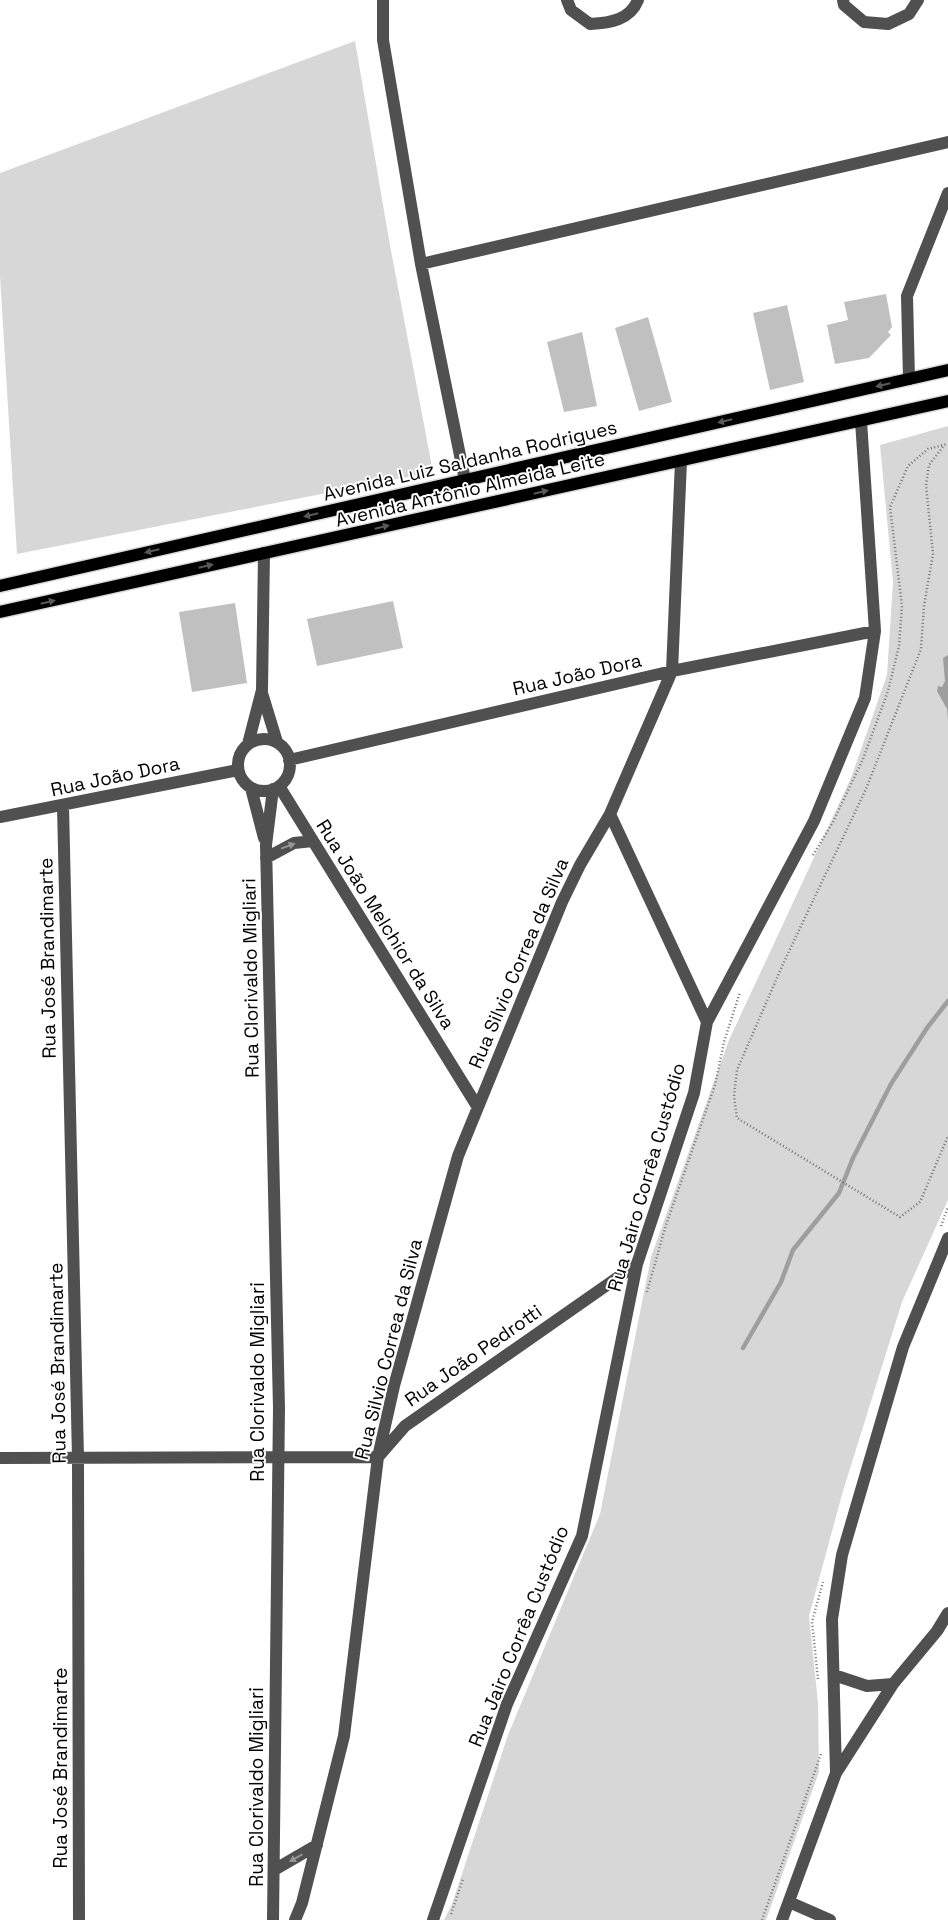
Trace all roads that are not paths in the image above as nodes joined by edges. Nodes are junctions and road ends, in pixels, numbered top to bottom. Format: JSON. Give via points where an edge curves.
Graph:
{"nodes":[{"id":1,"x":383,"y":0,"type":"edge"},
{"id":2,"x":567,"y":0,"type":"edge"},
{"id":3,"x":638,"y":0,"type":"edge"},
{"id":4,"x":843,"y":0,"type":"edge"},
{"id":5,"x":918,"y":0,"type":"edge"},
{"id":6,"x":948,"y":142,"type":"edge"},
{"id":7,"x":948,"y":193,"type":"edge"},
{"id":8,"x":421,"y":264,"type":"junction"},
{"id":9,"x":948,"y":370,"type":"edge"},
{"id":10,"x":909,"y":379,"type":"junction"},
{"id":11,"x":948,"y":401,"type":"edge"},
{"id":12,"x":861,"y":421,"type":"junction"},
{"id":13,"x":681,"y":461,"type":"junction"},
{"id":14,"x":465,"y":480,"type":"junction"},
{"id":15,"x":264,"y":554,"type":"junction"},
{"id":16,"x":0,"y":586,"type":"edge"},
{"id":17,"x":0,"y":612,"type":"edge"},
{"id":18,"x":875,"y":631,"type":"junction"},
{"id":19,"x":672,"y":671,"type":"junction"},
{"id":20,"x":262,"y":690,"type":"junction"},
{"id":21,"x":277,"y":742,"type":"junction"},
{"id":22,"x":248,"y":744,"type":"junction"},
{"id":23,"x":289,"y":760,"type":"junction"},
{"id":24,"x":238,"y":770,"type":"junction"},
{"id":25,"x":251,"y":788,"type":"junction"},
{"id":26,"x":276,"y":788,"type":"junction"},
{"id":27,"x":63,"y":806,"type":"junction"},
{"id":28,"x":610,"y":814,"type":"junction"},
{"id":29,"x":0,"y":817,"type":"edge"},
{"id":30,"x":313,"y":841,"type":"junction"},
{"id":31,"x":266,"y":851,"type":"junction"},
{"id":32,"x":708,"y":1022,"type":"junction"},
{"id":33,"x":477,"y":1106,"type":"junction"},
{"id":34,"x":948,"y":1238,"type":"edge"},
{"id":35,"x":637,"y":1264,"type":"junction"},
{"id":36,"x":277,"y":1456,"type":"junction"},
{"id":37,"x":378,"y":1457,"type":"junction"},
{"id":38,"x":0,"y":1458,"type":"edge"},
{"id":39,"x":78,"y":1458,"type":"junction"},
{"id":40,"x":948,"y":1613,"type":"edge"},
{"id":41,"x":834,"y":1674,"type":"junction"},
{"id":42,"x":893,"y":1684,"type":"junction"},
{"id":43,"x":836,"y":1773,"type":"junction"},
{"id":44,"x":317,"y":1846,"type":"junction"},
{"id":45,"x":274,"y":1870,"type":"junction"},
{"id":46,"x":788,"y":1902,"type":"junction"},
{"id":47,"x":80,"y":1920,"type":"edge"},
{"id":48,"x":273,"y":1920,"type":"edge"},
{"id":49,"x":295,"y":1920,"type":"edge"},
{"id":50,"x":433,"y":1920,"type":"edge"},
{"id":51,"x":782,"y":1920,"type":"edge"},
{"id":52,"x":830,"y":1920,"type":"edge"}],
"edges":[{"from":1,"to":8,"type":"street","via":[[382,40]]},
{"from":2,"to":3,"type":"street","via":[[571,10],[590,24],[613,22],[634,10]]},
{"from":4,"to":5,"type":"street","via":[[844,5],[864,22],[888,24],[909,14]]},
{"from":6,"to":8,"type":"street"},
{"from":7,"to":10,"type":"street","via":[[907,296]]},
{"from":8,"to":14,"type":"street"},
{"from":9,"to":10,"type":"main road","name":"Avenida Luiz Saldanha Rodrigues"},
{"from":10,"to":14,"type":"main road","name":"Avenida Luiz Saldanha Rodrigues","one_way":true},
{"from":11,"to":12,"type":"main road","name":"Avenida Antônio Almeida Leite"},
{"from":12,"to":13,"type":"main road","name":"Avenida Antônio Almeida Leite"},
{"from":12,"to":18,"type":"street","name":"Rua Jairo Corrêa Custódio"},
{"from":15,"to":13,"type":"main road","name":"Avenida Antônio Almeida Leite","one_way":true},
{"from":13,"to":19,"type":"street","name":"Rua Silvio Correa da Silva"},
{"from":14,"to":16,"type":"main road","name":"Avenida Luiz Saldanha Rodrigues","one_way":true},
{"from":17,"to":15,"type":"main road","name":"Avenida Antônio Almeida Leite","one_way":true},
{"from":15,"to":20,"type":"street"},
{"from":18,"to":19,"type":"street","name":"Rua João Dora"},
{"from":18,"to":32,"type":"street","name":"Rua Jairo Corrêa Custódio","via":[[865,698],[814,821]]},
{"from":19,"to":23,"type":"street","name":"Rua João Dora"},
{"from":19,"to":28,"type":"street","name":"Rua Silvio Correa da Silva"},
{"from":20,"to":21,"type":"street"},
{"from":20,"to":22,"type":"street"},
{"from":21,"to":22,"type":"street","via":[[262,739]]},
{"from":21,"to":23,"type":"street"},
{"from":22,"to":24,"type":"street","via":[[239,755]]},
{"from":23,"to":26,"type":"street","via":[[288,774]]},
{"from":24,"to":25,"type":"street"},
{"from":24,"to":27,"type":"street","name":"Rua João Dora"},
{"from":25,"to":26,"type":"street"},
{"from":25,"to":31,"type":"street","name":"Rua Clorivaldo Migliari"},
{"from":26,"to":30,"type":"street","name":"Rua João Melchior da Silva"},
{"from":26,"to":31,"type":"street","name":"Rua Clorivaldo Migliari"},
{"from":27,"to":29,"type":"street","name":"Rua João Dora"},
{"from":27,"to":39,"type":"street","name":"Rua José Brandimarte"},
{"from":28,"to":32,"type":"street"},
{"from":28,"to":33,"type":"street","name":"Rua Silvio Correa da Silva","via":[[562,902]]},
{"from":31,"to":30,"type":"street","one_way":true},
{"from":30,"to":33,"type":"street","name":"Rua João Melchior da Silva"},
{"from":31,"to":36,"type":"street","name":"Rua Clorivaldo Migliari","via":[[279,1408]]},
{"from":32,"to":35,"type":"street","name":"Rua Jairo Corrêa Custódio","via":[[694,1093]]},
{"from":33,"to":37,"type":"street","name":"Rua Silvio Correa da Silva","via":[[458,1156],[394,1386]]},
{"from":34,"to":41,"type":"street","via":[[903,1347],[842,1556],[832,1619]]},
{"from":35,"to":37,"type":"street","name":"Rua João Pedrotti","via":[[405,1426]]},
{"from":35,"to":50,"type":"street","name":"Rua Jairo Corrêa Custódio","via":[[582,1536],[507,1704]]},
{"from":36,"to":37,"type":"street"},
{"from":36,"to":39,"type":"street"},
{"from":36,"to":45,"type":"street","name":"Rua Clorivaldo Migliari"},
{"from":37,"to":44,"type":"street","name":"Rua Silvio Correa da Silva","via":[[344,1736]]},
{"from":38,"to":39,"type":"street"},
{"from":39,"to":47,"type":"street","name":"Rua José Brandimarte"},
{"from":40,"to":42,"type":"street"},
{"from":41,"to":42,"type":"street","via":[[867,1686]]},
{"from":41,"to":43,"type":"street"},
{"from":42,"to":43,"type":"street"},
{"from":43,"to":46,"type":"street"},
{"from":44,"to":45,"type":"street","one_way":true},
{"from":44,"to":49,"type":"street","name":"Rua Silvio Correa da Silva"},
{"from":45,"to":48,"type":"street","name":"Rua Clorivaldo Migliari"},
{"from":46,"to":51,"type":"street"},
{"from":46,"to":52,"type":"street"}]}
